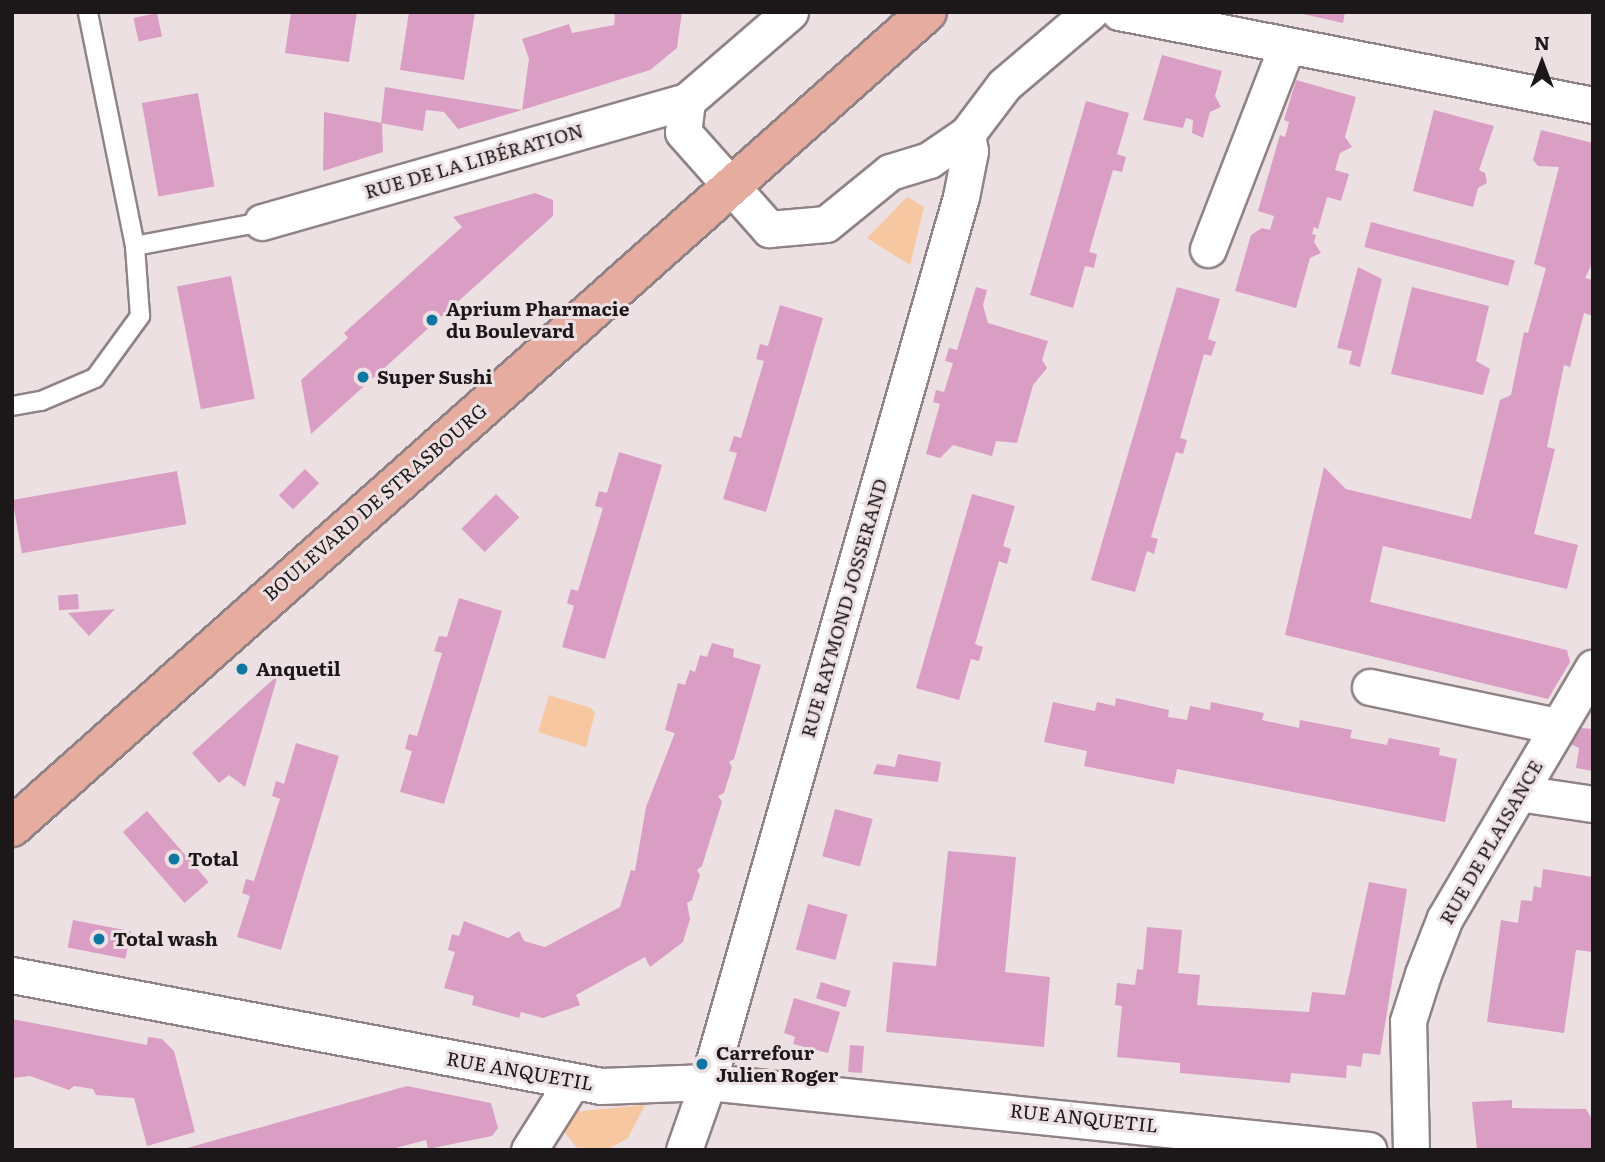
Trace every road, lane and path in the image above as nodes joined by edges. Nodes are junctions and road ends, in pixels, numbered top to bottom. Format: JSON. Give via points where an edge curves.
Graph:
{"nodes":[{"id":1,"x":88,"y":12,"type":"edge"},
{"id":2,"x":790,"y":12,"type":"edge"},
{"id":3,"x":927,"y":12,"type":"edge"},
{"id":4,"x":1090,"y":12,"type":"edge"},
{"id":5,"x":1119,"y":12,"type":"edge"},
{"id":6,"x":1286,"y":48,"type":"junction"},
{"id":7,"x":687,"y":102,"type":"junction"},
{"id":8,"x":1593,"y":105,"type":"edge"},
{"id":9,"x":967,"y":134,"type":"junction"},
{"id":10,"x":731,"y":189,"type":"junction"},
{"id":11,"x":262,"y":222,"type":"joint"},
{"id":12,"x":135,"y":246,"type":"junction"},
{"id":13,"x":1208,"y":249,"type":"dead end"},
{"id":14,"x":12,"y":406,"type":"edge"},
{"id":15,"x":1593,"y":668,"type":"edge"},
{"id":16,"x":1370,"y":687,"type":"dead end"},
{"id":17,"x":1557,"y":726,"type":"junction"},
{"id":18,"x":1519,"y":793,"type":"junction"},
{"id":19,"x":1593,"y":804,"type":"edge"},
{"id":20,"x":12,"y":827,"type":"edge"},
{"id":21,"x":12,"y":975,"type":"edge"},
{"id":22,"x":572,"y":1082,"type":"junction"},
{"id":23,"x":708,"y":1082,"type":"junction"},
{"id":24,"x":529,"y":1150,"type":"edge"},
{"id":25,"x":684,"y":1150,"type":"edge"},
{"id":26,"x":1369,"y":1150,"type":"edge"},
{"id":27,"x":1411,"y":1150,"type":"edge"}],
"edges":[{"from":1,"to":12,"type":"lane"},
{"from":2,"to":7,"type":"street"},
{"from":3,"to":10,"type":"main road","name":"BOULEVARD DE STRASBOURG"},
{"from":4,"to":9,"type":"street","via":[[1004,85]]},
{"from":5,"to":6,"type":"street"},
{"from":6,"to":8,"type":"street"},
{"from":6,"to":13,"type":"street"},
{"from":7,"to":10,"type":"street","via":[[683,132]]},
{"from":7,"to":11,"type":"street","name":"RUE DE LA LIBÉRATION"},
{"from":9,"to":10,"type":"street","via":[[929,160],[890,172],[826,224],[769,229]]},
{"from":9,"to":23,"type":"street","name":"RUE RAYMOND JOSSERAND","via":[[970,150],[961,197]]},
{"from":10,"to":20,"type":"main road","name":"BOULEVARD DE STRASBOURG"},
{"from":11,"to":12,"type":"lane"},
{"from":12,"to":14,"type":"lane","via":[[141,316],[95,378],[41,401]]},
{"from":15,"to":17,"type":"street","name":"RUE DE PLAISANCE"},
{"from":16,"to":17,"type":"street"},
{"from":17,"to":18,"type":"street","name":"RUE DE PLAISANCE"},
{"from":18,"to":19,"type":"street"},
{"from":18,"to":27,"type":"street","name":"RUE DE PLAISANCE","via":[[1445,918],[1415,997],[1408,1021]]},
{"from":21,"to":22,"type":"street","name":"RUE ANQUETIL"},
{"from":22,"to":23,"type":"street","name":"RUE ANQUETIL","via":[[601,1086]]},
{"from":22,"to":24,"type":"street"},
{"from":23,"to":25,"type":"street","name":"RUE RAYMOND JOSSERAND"},
{"from":23,"to":26,"type":"street","name":"RUE ANQUETIL"}]}
